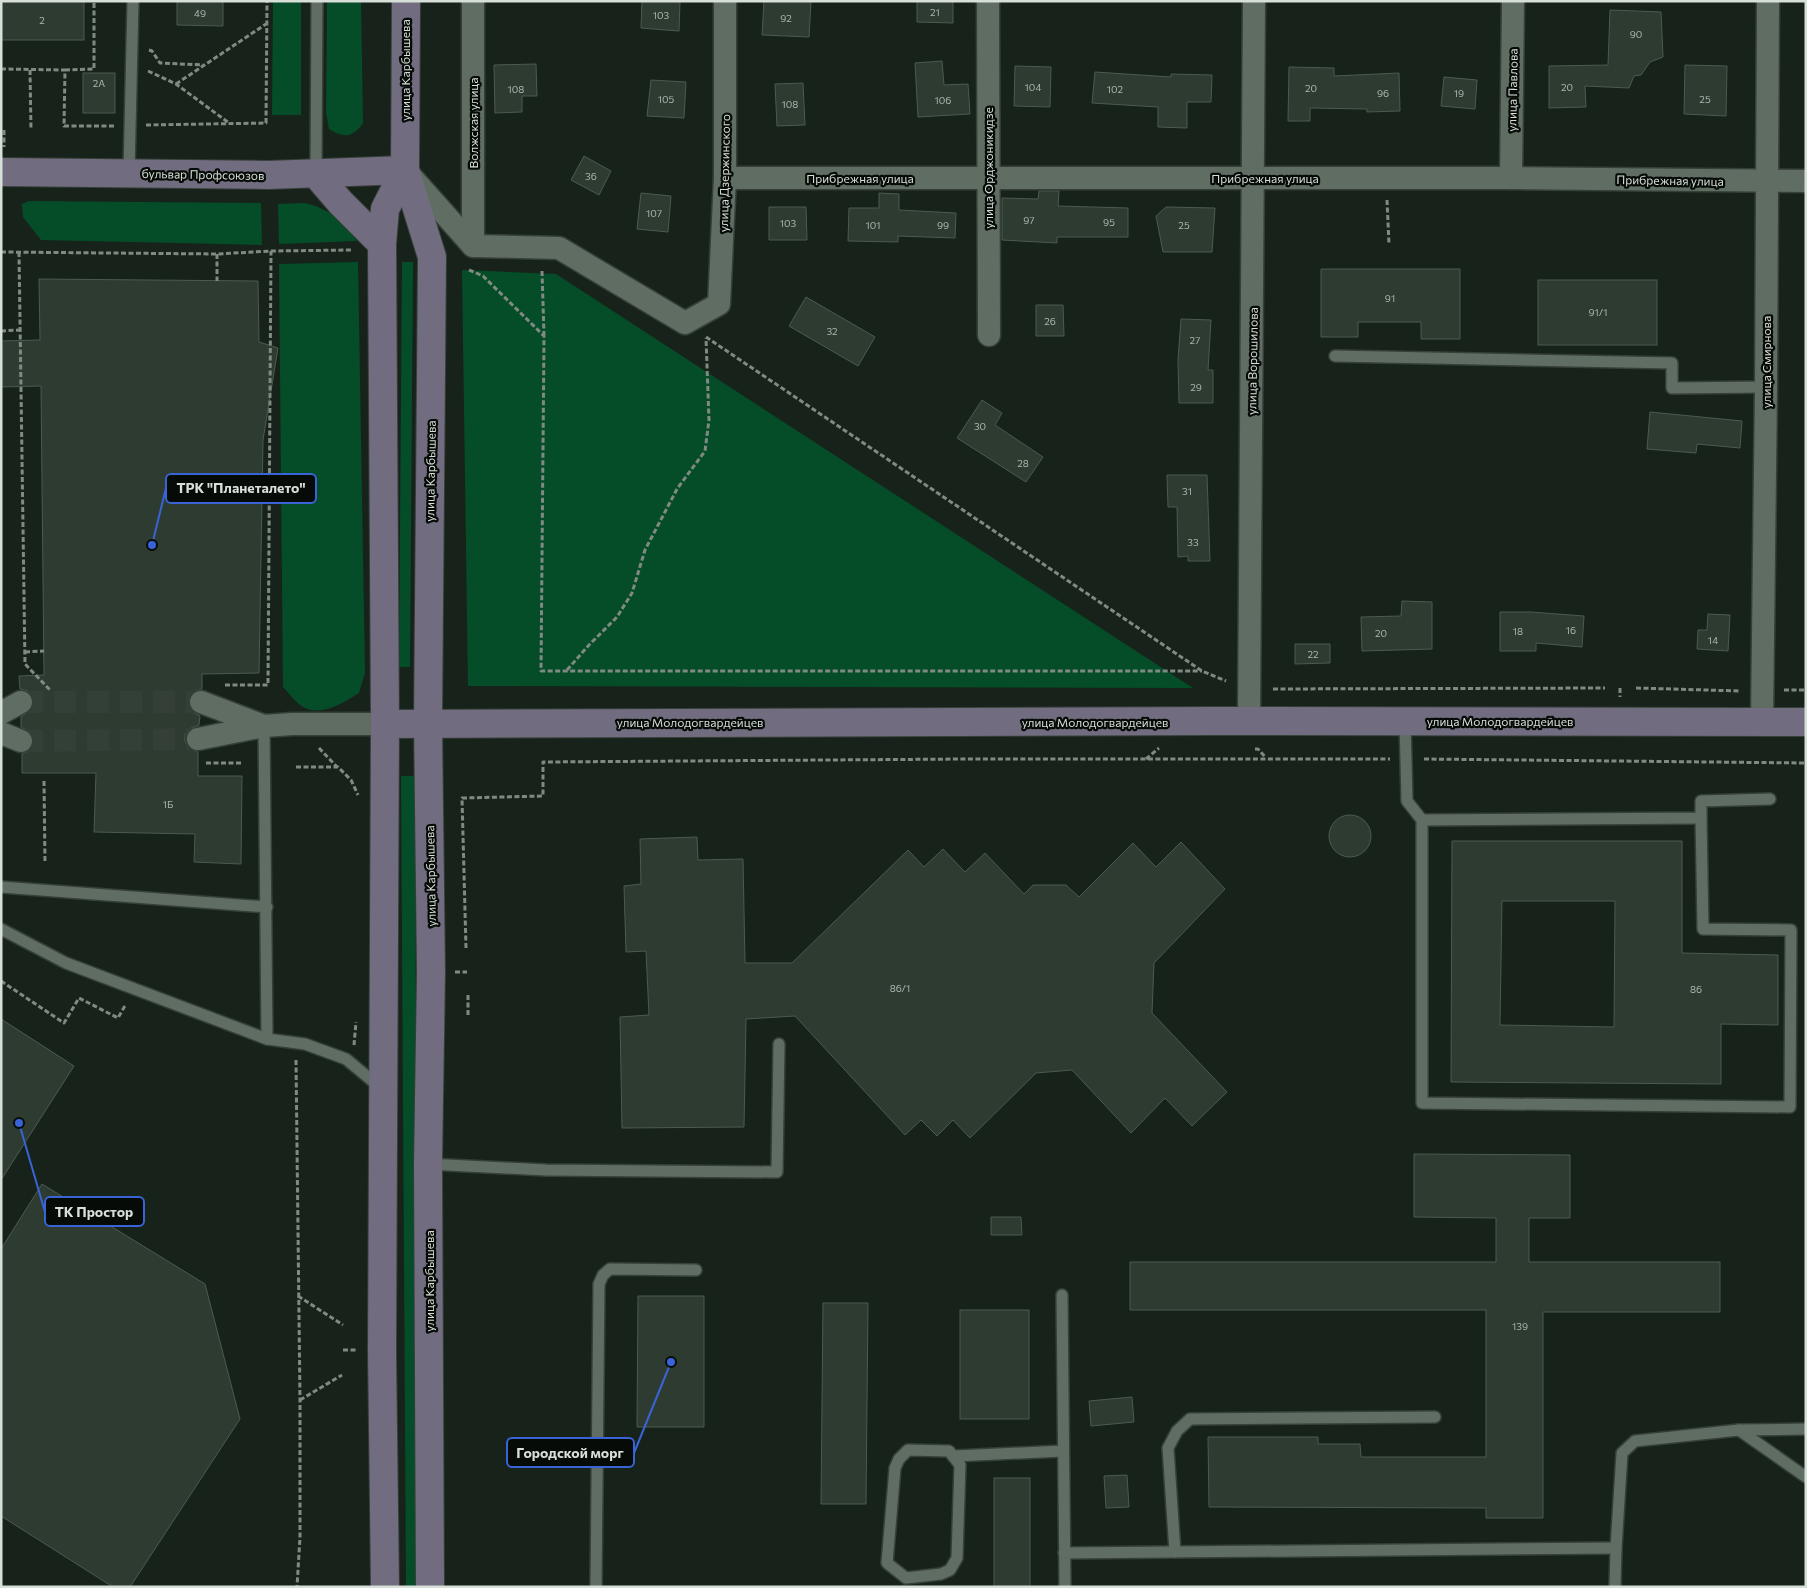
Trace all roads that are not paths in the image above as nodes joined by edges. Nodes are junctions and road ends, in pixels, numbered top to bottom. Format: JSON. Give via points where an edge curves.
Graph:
{"nodes":[{"id":1,"x":133,"y":1,"type":"edge"},
{"id":2,"x":317,"y":1,"type":"edge"},
{"id":3,"x":406,"y":1,"type":"edge"},
{"id":4,"x":473,"y":1,"type":"edge"},
{"id":5,"x":725,"y":1,"type":"edge"},
{"id":6,"x":988,"y":1,"type":"edge"},
{"id":7,"x":1254,"y":1,"type":"edge"},
{"id":8,"x":1513,"y":1,"type":"edge"},
{"id":9,"x":1768,"y":1,"type":"edge"},
{"id":10,"x":405,"y":170,"type":"junction"},
{"id":11,"x":1,"y":172,"type":"edge"},
{"id":12,"x":129,"y":172,"type":"junction"},
{"id":13,"x":316,"y":174,"type":"junction"},
{"id":14,"x":725,"y":178,"type":"junction"},
{"id":15,"x":988,"y":178,"type":"junction"},
{"id":16,"x":1254,"y":178,"type":"junction"},
{"id":17,"x":1511,"y":178,"type":"junction"},
{"id":18,"x":1806,"y":181,"type":"edge"},
{"id":19,"x":1766,"y":182,"type":"junction"},
{"id":20,"x":473,"y":246,"type":"junction"},
{"id":21,"x":370,"y":247,"type":"junction"},
{"id":22,"x":989,"y":335,"type":"dead end"},
{"id":23,"x":1335,"y":356,"type":"dead end"},
{"id":24,"x":1766,"y":387,"type":"junction"},
{"id":25,"x":21,"y":702,"type":"tunnel mouth"},
{"id":26,"x":201,"y":702,"type":"tunnel mouth"},
{"id":27,"x":1,"y":714,"type":"edge"},
{"id":28,"x":1248,"y":721,"type":"junction"},
{"id":29,"x":1405,"y":721,"type":"junction"},
{"id":30,"x":1762,"y":722,"type":"junction"},
{"id":31,"x":1806,"y":722,"type":"edge"},
{"id":32,"x":428,"y":723,"type":"junction"},
{"id":33,"x":385,"y":724,"type":"junction"},
{"id":34,"x":264,"y":726,"type":"junction"},
{"id":35,"x":198,"y":740,"type":"tunnel mouth"},
{"id":36,"x":1770,"y":799,"type":"dead end"},
{"id":37,"x":1701,"y":818,"type":"junction"},
{"id":38,"x":1422,"y":820,"type":"junction"},
{"id":39,"x":1,"y":887,"type":"edge"},
{"id":40,"x":267,"y":907,"type":"junction"},
{"id":41,"x":1,"y":928,"type":"edge"},
{"id":42,"x":267,"y":1039,"type":"junction"},
{"id":43,"x":779,"y":1044,"type":"dead end"},
{"id":44,"x":382,"y":1089,"type":"junction"},
{"id":45,"x":428,"y":1164,"type":"junction"},
{"id":46,"x":696,"y":1270,"type":"dead end"},
{"id":47,"x":1062,"y":1296,"type":"dead end"},
{"id":48,"x":1435,"y":1417,"type":"dead end"},
{"id":49,"x":1806,"y":1429,"type":"edge"},
{"id":50,"x":1739,"y":1430,"type":"junction"},
{"id":51,"x":1063,"y":1451,"type":"junction"},
{"id":52,"x":955,"y":1456,"type":"junction"},
{"id":53,"x":1806,"y":1477,"type":"edge"},
{"id":54,"x":1616,"y":1548,"type":"junction"},
{"id":55,"x":1175,"y":1552,"type":"junction"},
{"id":56,"x":1064,"y":1553,"type":"junction"},
{"id":57,"x":385,"y":1587,"type":"edge"},
{"id":58,"x":430,"y":1587,"type":"edge"},
{"id":59,"x":596,"y":1587,"type":"edge"},
{"id":60,"x":1065,"y":1587,"type":"edge"},
{"id":61,"x":1615,"y":1587,"type":"edge"}],
"edges":[{"from":1,"to":12,"type":"lane"},
{"from":2,"to":13,"type":"lane"},
{"from":3,"to":10,"type":"street","name":"улица Карбышева"},
{"from":4,"to":20,"type":"street","name":"Волжская улица"},
{"from":5,"to":14,"type":"street","name":"улица Дзержинского"},
{"from":6,"to":15,"type":"street","name":"улица Орджоникидзе"},
{"from":7,"to":16,"type":"street","name":"улица Ворошилова"},
{"from":8,"to":17,"type":"street","name":"улица Павлова"},
{"from":9,"to":19,"type":"street","name":"улица Смирнова"},
{"from":10,"to":13,"type":"street","name":"бульвар Профсоюзов"},
{"from":10,"to":20,"type":"street"},
{"from":10,"to":21,"type":"street","name":"улица Карбышева"},
{"from":10,"to":32,"type":"street","name":"улица Карбышева","via":[[432,256]]},
{"from":11,"to":12,"type":"street","name":"бульвар Профсоюзов"},
{"from":12,"to":13,"type":"street","name":"бульвар Профсоюзов"},
{"from":13,"to":21,"type":"street","via":[[340,202]]},
{"from":14,"to":15,"type":"street","name":"Прибрежная улица"},
{"from":14,"to":20,"type":"street","name":"улица Дзержинского","via":[[719,304],[684,323],[559,248]]},
{"from":15,"to":16,"type":"street","name":"Прибрежная улица"},
{"from":15,"to":22,"type":"street","name":"улица Орджоникидзе"},
{"from":16,"to":17,"type":"street","name":"Прибрежная улица"},
{"from":16,"to":28,"type":"street","name":"улица Ворошилова"},
{"from":17,"to":19,"type":"street","name":"Прибрежная улица"},
{"from":18,"to":19,"type":"street","name":"Прибрежная улица"},
{"from":19,"to":24,"type":"street","name":"улица Смирнова"},
{"from":21,"to":33,"type":"street","name":"улица Карбышева"},
{"from":23,"to":24,"type":"lane","via":[[1672,362],[1672,388]]},
{"from":24,"to":30,"type":"street","name":"улица Смирнова"},
{"from":25,"to":27,"type":"street"},
{"from":26,"to":34,"type":"street"},
{"from":28,"to":29,"type":"street","name":"улица Молодогвардейцев"},
{"from":28,"to":32,"type":"street","name":"улица Молодогвардейцев"},
{"from":29,"to":30,"type":"street","name":"улица Молодогвардейцев"},
{"from":29,"to":38,"type":"lane","via":[[1407,801]]},
{"from":30,"to":31,"type":"street","name":"улица Молодогвардейцев"},
{"from":32,"to":33,"type":"street","name":"улица Молодогвардейцев"},
{"from":32,"to":45,"type":"street","name":"улица Карбышева","via":[[431,973]]},
{"from":33,"to":34,"type":"street"},
{"from":33,"to":44,"type":"street","name":"улица Карбышева"},
{"from":34,"to":35,"type":"street"},
{"from":34,"to":40,"type":"lane"},
{"from":36,"to":37,"type":"lane","via":[[1701,801]]},
{"from":37,"to":38,"type":"lane"},
{"from":37,"to":38,"type":"lane","via":[[1703,929],[1791,930],[1790,1107],[1422,1103]]},
{"from":39,"to":40,"type":"lane"},
{"from":40,"to":42,"type":"lane"},
{"from":41,"to":42,"type":"lane","via":[[66,963]]},
{"from":42,"to":44,"type":"lane","via":[[304,1044],[346,1060]]},
{"from":43,"to":45,"type":"lane","via":[[777,1172],[546,1170]]},
{"from":44,"to":57,"type":"street","name":"улица Карбышева"},
{"from":45,"to":58,"type":"street","name":"улица Карбышева"},
{"from":46,"to":59,"type":"lane","via":[[610,1269],[599,1284]]},
{"from":47,"to":51,"type":"lane"},
{"from":48,"to":55,"type":"lane","via":[[1190,1419],[1177,1431],[1168,1448]]},
{"from":49,"to":50,"type":"lane"},
{"from":50,"to":53,"type":"lane"},
{"from":50,"to":54,"type":"lane","via":[[1635,1440],[1622,1453]]},
{"from":51,"to":52,"type":"lane"},
{"from":51,"to":56,"type":"lane"},
{"from":52,"to":52,"type":"lane","via":[[960,1465],[957,1558],[950,1570],[941,1574],[906,1578],[887,1563],[895,1468],[908,1450],[949,1451]]},
{"from":54,"to":55,"type":"lane"},
{"from":54,"to":61,"type":"lane"},
{"from":55,"to":56,"type":"lane"},
{"from":56,"to":60,"type":"lane"}]}
